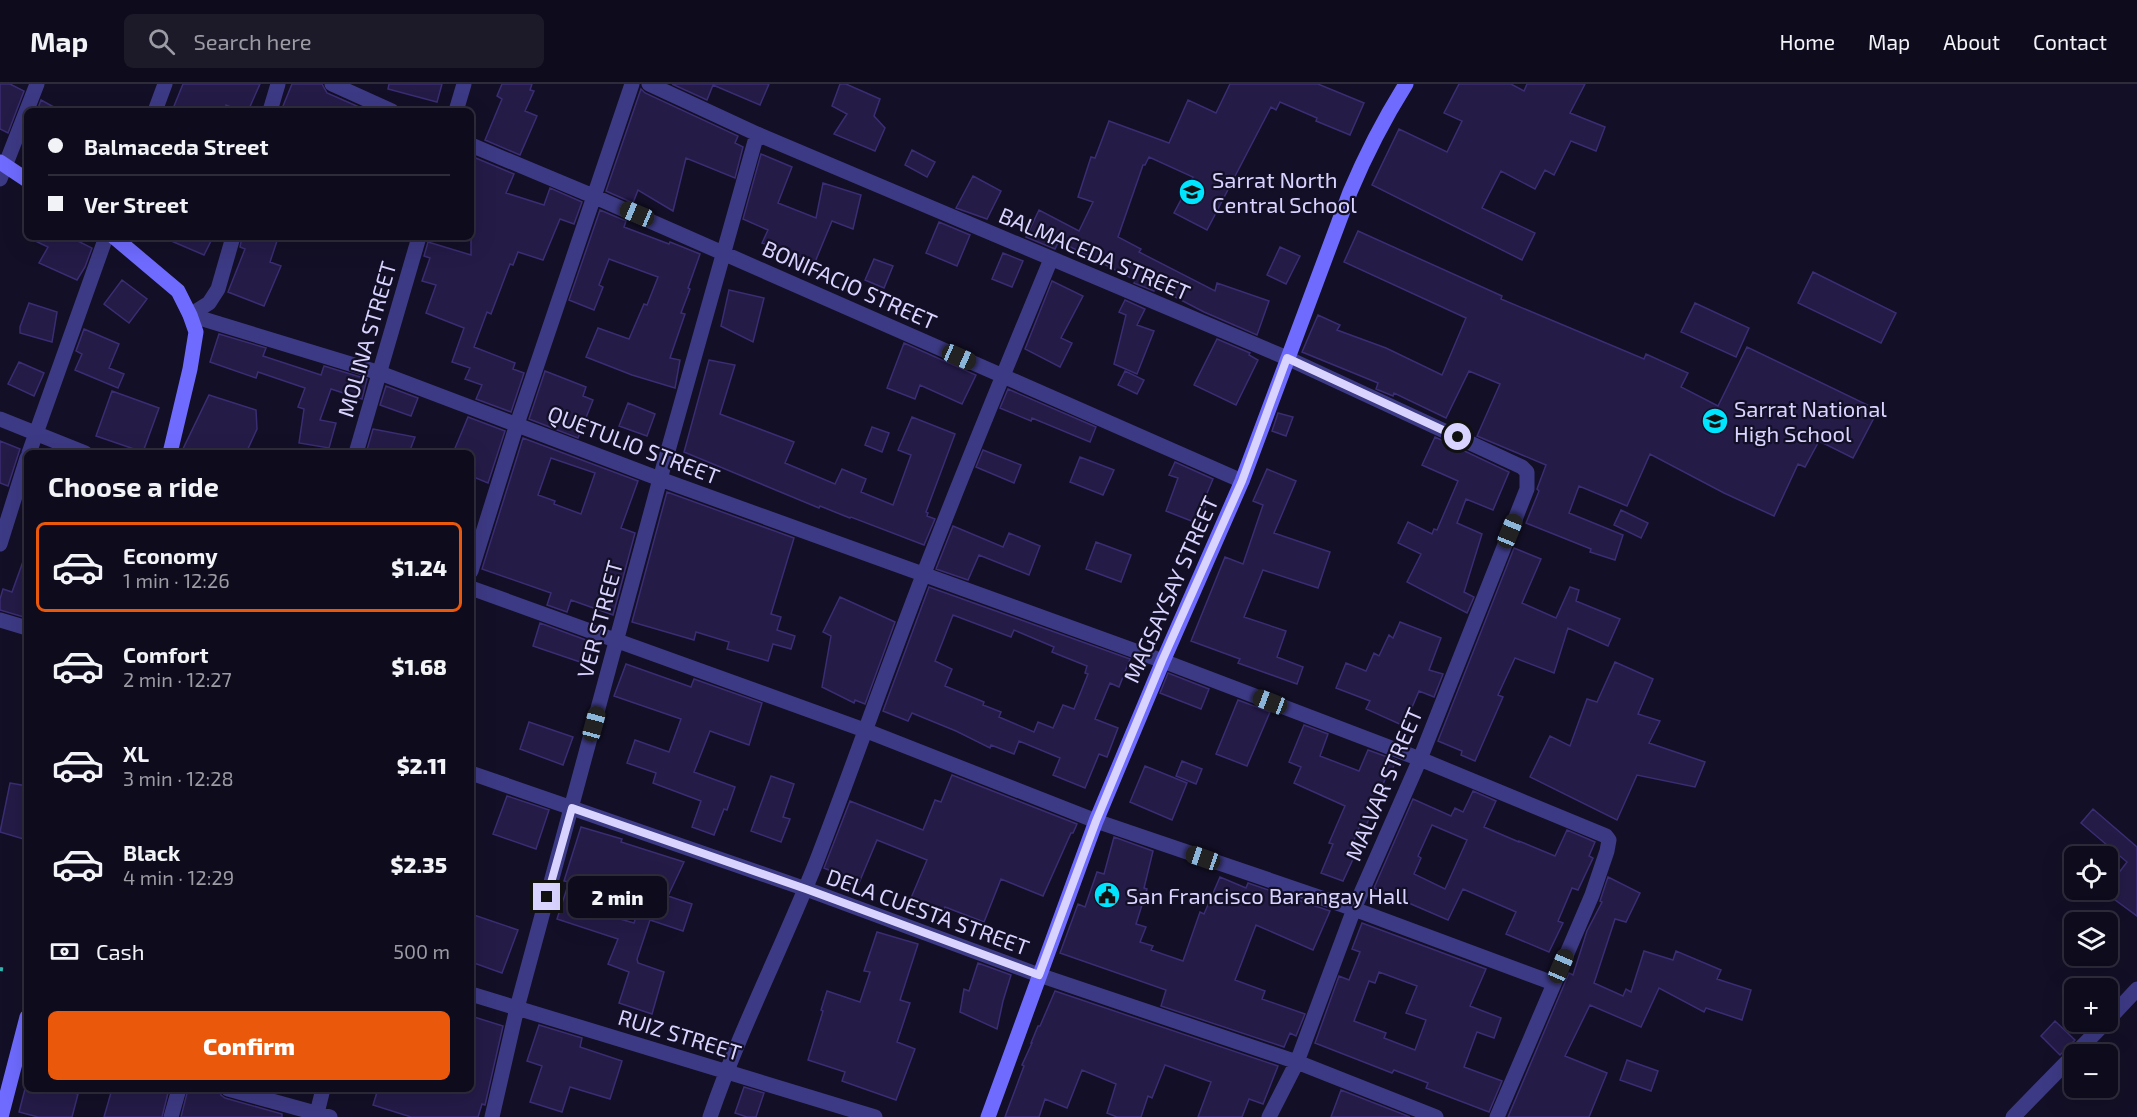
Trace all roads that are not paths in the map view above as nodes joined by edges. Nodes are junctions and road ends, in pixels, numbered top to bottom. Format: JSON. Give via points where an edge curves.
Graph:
{"nodes":[{"id":1,"x":37,"y":84,"type":"edge"},
{"id":2,"x":165,"y":84,"type":"edge"},
{"id":3,"x":278,"y":84,"type":"edge"},
{"id":4,"x":332,"y":84,"type":"edge"},
{"id":5,"x":464,"y":84,"type":"edge"},
{"id":6,"x":632,"y":84,"type":"edge"},
{"id":7,"x":649,"y":84,"type":"edge"},
{"id":8,"x":1406,"y":84,"type":"edge"},
{"id":9,"x":27,"y":108,"type":"edge"},
{"id":10,"x":156,"y":108,"type":"edge"},
{"id":11,"x":271,"y":108,"type":"edge"},
{"id":12,"x":385,"y":108,"type":"edge"},
{"id":13,"x":457,"y":108,"type":"edge"},
{"id":14,"x":24,"y":116,"type":"edge"},
{"id":15,"x":756,"y":134,"type":"junction"},
{"id":16,"x":474,"y":147,"type":"edge"},
{"id":17,"x":2,"y":169,"type":"edge"},
{"id":18,"x":24,"y":179,"type":"edge"},
{"id":19,"x":593,"y":196,"type":"junction"},
{"id":20,"x":105,"y":240,"type":"edge"},
{"id":21,"x":118,"y":240,"type":"edge"},
{"id":22,"x":232,"y":240,"type":"edge"},
{"id":23,"x":418,"y":240,"type":"edge"},
{"id":24,"x":723,"y":252,"type":"junction"},
{"id":25,"x":1052,"y":259,"type":"junction"},
{"id":26,"x":190,"y":315,"type":"junction"},
{"id":27,"x":1287,"y":358,"type":"junction"},
{"id":28,"x":380,"y":373,"type":"junction"},
{"id":29,"x":1002,"y":376,"type":"junction"},
{"id":30,"x":0,"y":419,"type":"edge"},
{"id":31,"x":517,"y":424,"type":"junction"},
{"id":32,"x":35,"y":433,"type":"junction"},
{"id":33,"x":29,"y":450,"type":"edge"},
{"id":34,"x":78,"y":450,"type":"edge"},
{"id":35,"x":171,"y":450,"type":"edge"},
{"id":36,"x":357,"y":450,"type":"edge"},
{"id":37,"x":1522,"y":467,"type":"joint"},
{"id":38,"x":24,"y":468,"type":"edge"},
{"id":39,"x":660,"y":479,"type":"junction"},
{"id":40,"x":1242,"y":481,"type":"junction"},
{"id":41,"x":0,"y":544,"type":"edge"},
{"id":42,"x":474,"y":561,"type":"edge"},
{"id":43,"x":924,"y":575,"type":"junction"},
{"id":44,"x":474,"y":589,"type":"edge"},
{"id":45,"x":0,"y":620,"type":"edge"},
{"id":46,"x":24,"y":627,"type":"edge"},
{"id":47,"x":617,"y":640,"type":"junction"},
{"id":48,"x":1162,"y":661,"type":"junction"},
{"id":49,"x":867,"y":730,"type":"junction"},
{"id":50,"x":1420,"y":759,"type":"junction"},
{"id":51,"x":474,"y":774,"type":"edge"},
{"id":52,"x":572,"y":808,"type":"junction"},
{"id":53,"x":1096,"y":821,"type":"junction"},
{"id":54,"x":806,"y":889,"type":"junction"},
{"id":55,"x":1354,"y":909,"type":"junction"},
{"id":56,"x":1039,"y":975,"type":"junction"},
{"id":57,"x":1553,"y":983,"type":"junction"},
{"id":58,"x":2137,"y":989,"type":"edge"},
{"id":59,"x":474,"y":995,"type":"edge"},
{"id":60,"x":517,"y":1008,"type":"junction"},
{"id":61,"x":2118,"y":1009,"type":"edge"},
{"id":62,"x":2096,"y":1032,"type":"edge"},
{"id":63,"x":24,"y":1037,"type":"edge"},
{"id":64,"x":1297,"y":1062,"type":"junction"},
{"id":65,"x":726,"y":1072,"type":"junction"},
{"id":66,"x":178,"y":1092,"type":"edge"},
{"id":67,"x":238,"y":1092,"type":"edge"},
{"id":68,"x":323,"y":1092,"type":"edge"},
{"id":69,"x":321,"y":1116,"type":"edge"},
{"id":70,"x":1,"y":1117,"type":"edge"},
{"id":71,"x":171,"y":1117,"type":"edge"},
{"id":72,"x":492,"y":1117,"type":"edge"},
{"id":73,"x":710,"y":1117,"type":"edge"},
{"id":74,"x":875,"y":1117,"type":"edge"},
{"id":75,"x":988,"y":1117,"type":"edge"},
{"id":76,"x":1269,"y":1117,"type":"edge"},
{"id":77,"x":1436,"y":1117,"type":"edge"},
{"id":78,"x":1497,"y":1117,"type":"edge"},
{"id":79,"x":2013,"y":1117,"type":"edge"}],
"edges":[{"from":1,"to":9,"type":"street"},
{"from":2,"to":10,"type":"street"},
{"from":3,"to":11,"type":"street"},
{"from":4,"to":12,"type":"street"},
{"from":5,"to":13,"type":"street"},
{"from":6,"to":19,"type":"street"},
{"from":7,"to":15,"type":"street","name":"BALMACEDA STREET"},
{"from":8,"to":27,"type":"main road","name":"MAGSAYSAY STREET","via":[[1366,152]]},
{"from":14,"to":17,"type":"street"},
{"from":15,"to":24,"type":"street","name":"VER STREET"},
{"from":15,"to":25,"type":"street","name":"BALMACEDA STREET"},
{"from":16,"to":19,"type":"street","name":"BONIFACIO STREET"},
{"from":17,"to":18,"type":"main road"},
{"from":19,"to":24,"type":"street","name":"BONIFACIO STREET"},
{"from":19,"to":31,"type":"street"},
{"from":20,"to":32,"type":"street"},
{"from":21,"to":26,"type":"main road","via":[[178,291]]},
{"from":22,"to":26,"type":"street","via":[[218,290],[209,303]]},
{"from":23,"to":28,"type":"street","name":"MOLINA STREET"},
{"from":24,"to":29,"type":"street","name":"BONIFACIO STREET"},
{"from":24,"to":39,"type":"street","name":"VER STREET"},
{"from":25,"to":27,"type":"street","name":"BALMACEDA STREET"},
{"from":25,"to":29,"type":"street"},
{"from":26,"to":28,"type":"street","name":"QUETULIO STREET"},
{"from":26,"to":35,"type":"main road","via":[[195,332],[190,369]]},
{"from":27,"to":37,"type":"street","name":"BALMACEDA STREET"},
{"from":27,"to":40,"type":"main road","name":"MAGSAYSAY STREET"},
{"from":28,"to":31,"type":"street","name":"QUETULIO STREET"},
{"from":28,"to":36,"type":"street","name":"MOLINA STREET"},
{"from":29,"to":40,"type":"street","name":"BONIFACIO STREET"},
{"from":29,"to":43,"type":"street"},
{"from":30,"to":32,"type":"street"},
{"from":31,"to":39,"type":"street","name":"QUETULIO STREET"},
{"from":31,"to":42,"type":"street"},
{"from":32,"to":33,"type":"street"},
{"from":32,"to":34,"type":"street"},
{"from":37,"to":50,"type":"street","name":"MALVAR STREET","via":[[1527,472],[1527,489]]},
{"from":38,"to":41,"type":"street"},
{"from":39,"to":43,"type":"street","name":"QUETULIO STREET"},
{"from":39,"to":47,"type":"street","name":"VER STREET"},
{"from":40,"to":48,"type":"main road","name":"MAGSAYSAY STREET"},
{"from":43,"to":48,"type":"street","name":"QUETULIO STREET"},
{"from":43,"to":49,"type":"street"},
{"from":44,"to":47,"type":"street"},
{"from":45,"to":46,"type":"street"},
{"from":47,"to":49,"type":"street"},
{"from":47,"to":52,"type":"street","name":"VER STREET"},
{"from":48,"to":50,"type":"street","name":"QUETULIO STREET"},
{"from":48,"to":53,"type":"main road","name":"MAGSAYSAY STREET"},
{"from":49,"to":53,"type":"street"},
{"from":49,"to":54,"type":"street"},
{"from":50,"to":55,"type":"street","name":"MALVAR STREET"},
{"from":50,"to":57,"type":"street","name":"QUETULIO STREET","via":[[1609,840],[1592,895]]},
{"from":51,"to":52,"type":"street","name":"DELA CUESTA STREET"},
{"from":52,"to":54,"type":"street","name":"DELA CUESTA STREET"},
{"from":52,"to":60,"type":"street","name":"VER STREET"},
{"from":53,"to":55,"type":"street"},
{"from":53,"to":56,"type":"main road","name":"MAGSAYSAY STREET"},
{"from":54,"to":56,"type":"street","name":"DELA CUESTA STREET"},
{"from":54,"to":65,"type":"street"},
{"from":55,"to":57,"type":"street"},
{"from":55,"to":64,"type":"street","name":"MALVAR STREET"},
{"from":56,"to":64,"type":"street","name":"DELA CUESTA STREET"},
{"from":56,"to":75,"type":"main road","name":"MAGSAYSAY STREET"},
{"from":57,"to":78,"type":"street"},
{"from":58,"to":61,"type":"street"},
{"from":59,"to":60,"type":"street","name":"RUIZ STREET"},
{"from":60,"to":65,"type":"street","name":"RUIZ STREET"},
{"from":60,"to":72,"type":"street","name":"VER STREET"},
{"from":62,"to":79,"type":"street"},
{"from":63,"to":70,"type":"main road"},
{"from":64,"to":76,"type":"street","name":"MALVAR STREET"},
{"from":64,"to":77,"type":"street","name":"DELA CUESTA STREET"},
{"from":65,"to":73,"type":"street"},
{"from":65,"to":74,"type":"street","name":"RUIZ STREET"},
{"from":66,"to":71,"type":"street"},
{"from":67,"to":69,"type":"street"},
{"from":68,"to":69,"type":"street"}]}
